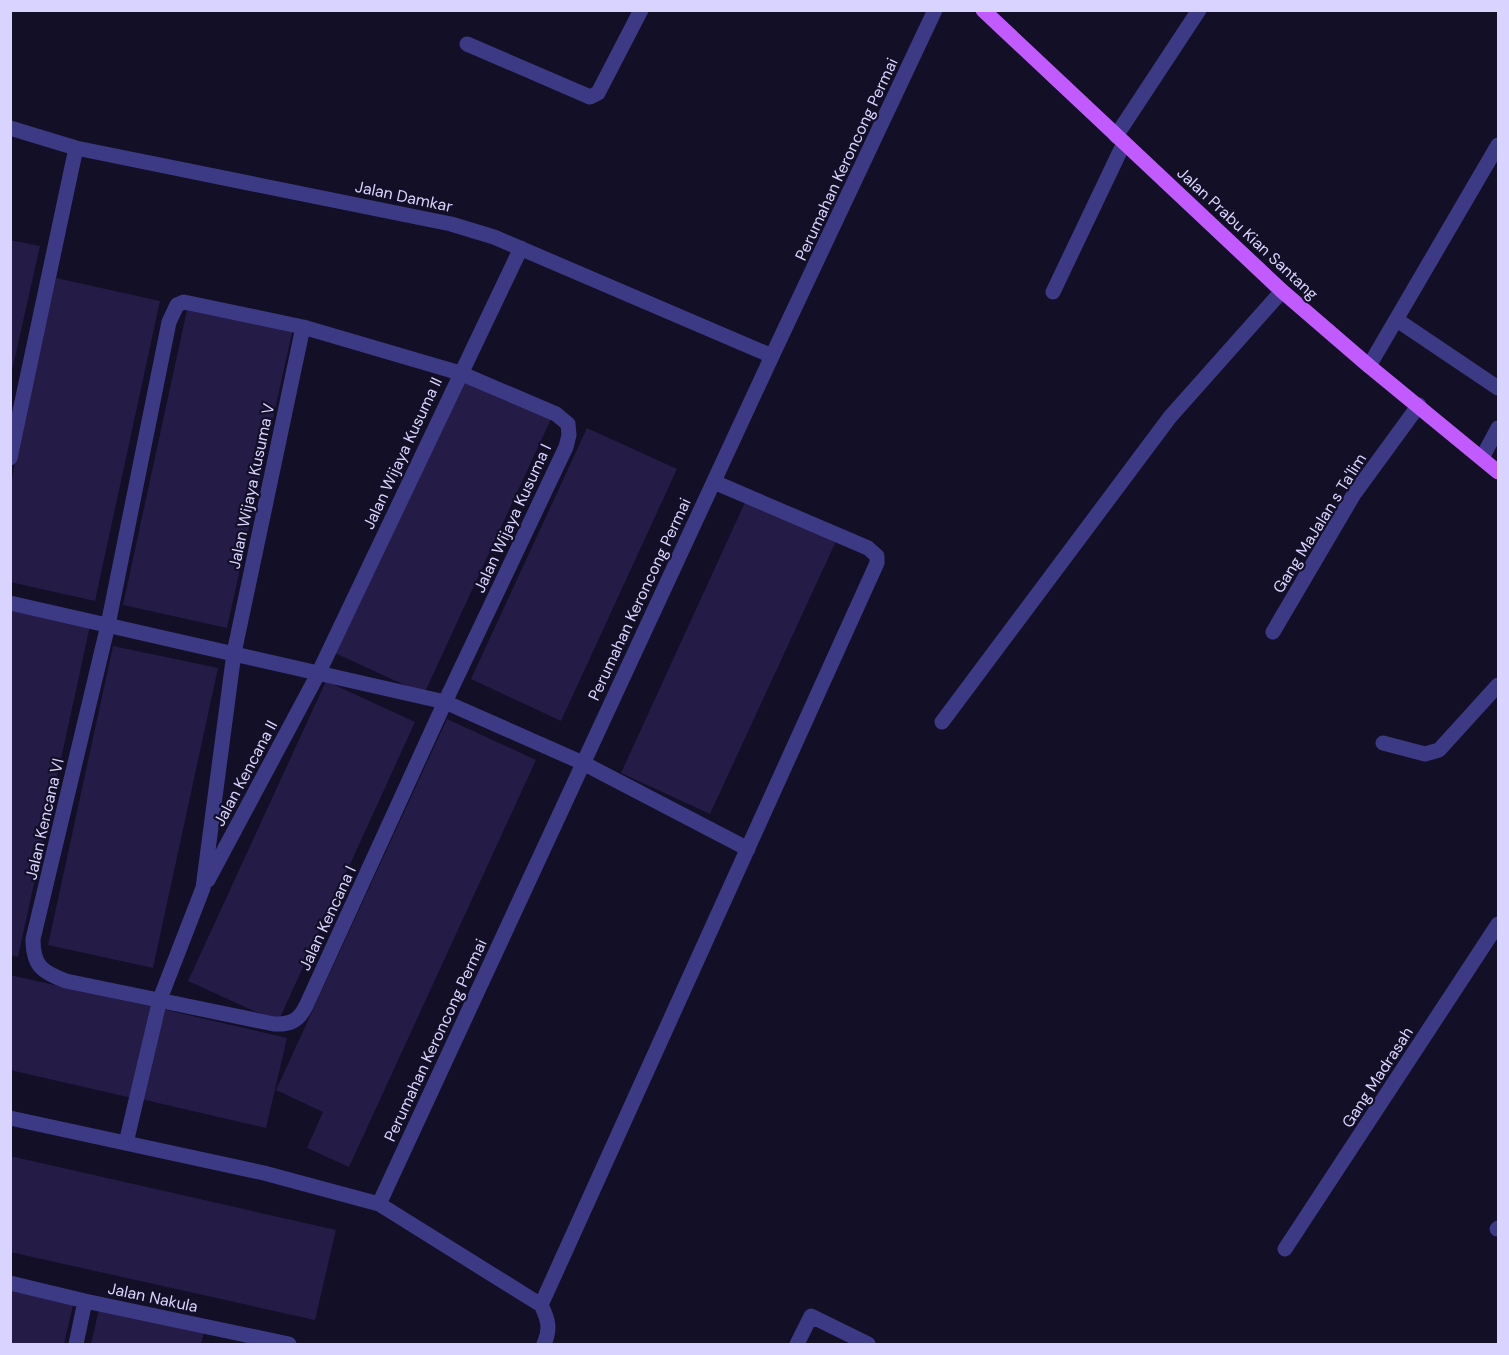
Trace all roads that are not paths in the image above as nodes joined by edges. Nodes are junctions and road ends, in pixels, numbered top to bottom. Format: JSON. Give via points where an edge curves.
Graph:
{"nodes":[{"id":1,"x":641,"y":10,"type":"edge"},
{"id":2,"x":935,"y":10,"type":"edge"},
{"id":3,"x":983,"y":10,"type":"edge"},
{"id":4,"x":1199,"y":10,"type":"edge"},
{"id":5,"x":467,"y":44,"type":"dead end"},
{"id":6,"x":10,"y":128,"type":"edge"},
{"id":7,"x":1120,"y":139,"type":"junction"},
{"id":8,"x":1498,"y":145,"type":"edge"},
{"id":9,"x":76,"y":148,"type":"junction"},
{"id":10,"x":521,"y":248,"type":"junction"},
{"id":11,"x":1282,"y":291,"type":"junction"},
{"id":12,"x":1053,"y":292,"type":"dead end"},
{"id":13,"x":1397,"y":320,"type":"junction"},
{"id":14,"x":303,"y":327,"type":"junction"},
{"id":15,"x":772,"y":356,"type":"junction"},
{"id":16,"x":1369,"y":366,"type":"junction"},
{"id":17,"x":460,"y":373,"type":"junction"},
{"id":18,"x":1498,"y":388,"type":"edge"},
{"id":19,"x":1419,"y":405,"type":"junction"},
{"id":20,"x":1498,"y":428,"type":"edge"},
{"id":21,"x":10,"y":458,"type":"edge"},
{"id":22,"x":1482,"y":458,"type":"junction"},
{"id":23,"x":1498,"y":472,"type":"edge"},
{"id":24,"x":714,"y":482,"type":"junction"},
{"id":25,"x":10,"y":603,"type":"edge"},
{"id":26,"x":108,"y":625,"type":"junction"},
{"id":27,"x":1273,"y":632,"type":"dead end"},
{"id":28,"x":234,"y":653,"type":"junction"},
{"id":29,"x":318,"y":674,"type":"junction"},
{"id":30,"x":1498,"y":685,"type":"edge"},
{"id":31,"x":445,"y":702,"type":"junction"},
{"id":32,"x":942,"y":722,"type":"dead end"},
{"id":33,"x":1383,"y":743,"type":"dead end"},
{"id":34,"x":584,"y":762,"type":"junction"},
{"id":35,"x":748,"y":849,"type":"junction"},
{"id":36,"x":203,"y":888,"type":"junction"},
{"id":37,"x":1498,"y":924,"type":"edge"},
{"id":38,"x":160,"y":999,"type":"junction"},
{"id":39,"x":10,"y":1118,"type":"edge"},
{"id":40,"x":126,"y":1143,"type":"junction"},
{"id":41,"x":379,"y":1204,"type":"junction"},
{"id":42,"x":1285,"y":1249,"type":"dead end"},
{"id":43,"x":10,"y":1283,"type":"edge"},
{"id":44,"x":85,"y":1301,"type":"junction"},
{"id":45,"x":541,"y":1305,"type":"junction"},
{"id":46,"x":216,"y":1329,"type":"junction"},
{"id":47,"x":76,"y":1344,"type":"edge"},
{"id":48,"x":214,"y":1344,"type":"edge"},
{"id":49,"x":289,"y":1344,"type":"edge"},
{"id":50,"x":544,"y":1344,"type":"edge"},
{"id":51,"x":797,"y":1344,"type":"edge"},
{"id":52,"x":868,"y":1344,"type":"edge"}],
"edges":[{"from":1,"to":5,"type":"street","via":[[598,93],[590,97]]},
{"from":2,"to":15,"type":"street","name":"Perumahan Keroncong Permai"},
{"from":3,"to":7,"type":"main road","name":"Jalan Prabu Kian Santang"},
{"from":4,"to":7,"type":"street"},
{"from":6,"to":9,"type":"street","name":"Jalan Damkar"},
{"from":7,"to":11,"type":"main road","name":"Jalan Prabu Kian Santang"},
{"from":7,"to":12,"type":"street"},
{"from":8,"to":13,"type":"street"},
{"from":9,"to":10,"type":"street","name":"Jalan Damkar","via":[[451,224]]},
{"from":9,"to":21,"type":"street"},
{"from":10,"to":15,"type":"street","name":"Jalan Damkar"},
{"from":10,"to":17,"type":"street","name":"Jalan Wijaya Kusuma II"},
{"from":11,"to":16,"type":"main road","name":"Jalan Prabu Kian Santang"},
{"from":11,"to":32,"type":"street","via":[[1170,417]]},
{"from":13,"to":16,"type":"street"},
{"from":13,"to":18,"type":"street"},
{"from":14,"to":17,"type":"street","name":"Jalan Wijaya Kusuma I"},
{"from":14,"to":26,"type":"street","name":"Jalan Wijaya Kusuma I","via":[[189,302],[177,305],[169,322]]},
{"from":14,"to":28,"type":"street","name":"Jalan Wijaya Kusuma V"},
{"from":15,"to":24,"type":"street","name":"Perumahan Keroncong Permai"},
{"from":16,"to":19,"type":"main road","name":"Jalan Prabu Kian Santang"},
{"from":17,"to":29,"type":"street","name":"Jalan Wijaya Kusuma II"},
{"from":17,"to":31,"type":"street","name":"Jalan Wijaya Kusuma I","via":[[556,414],[568,424],[569,435]]},
{"from":19,"to":22,"type":"main road","name":"Jalan Prabu Kian Santang"},
{"from":19,"to":27,"type":"street","name":"Gang MaJalan s Ta'lim","via":[[1354,494]]},
{"from":20,"to":22,"type":"street"},
{"from":22,"to":23,"type":"main road","name":"Jalan Prabu Kian Santang"},
{"from":24,"to":34,"type":"street","name":"Perumahan Keroncong Permai"},
{"from":24,"to":35,"type":"street","via":[[868,548],[877,556],[875,570]]},
{"from":25,"to":26,"type":"street"},
{"from":26,"to":28,"type":"street"},
{"from":26,"to":38,"type":"street","name":"Jalan Kencana VI","via":[[33,939],[33,954],[38,966],[49,975]]},
{"from":28,"to":29,"type":"street"},
{"from":28,"to":36,"type":"street","name":"Jalan Wijaya Kusuma V"},
{"from":29,"to":31,"type":"street"},
{"from":29,"to":36,"type":"street","name":"Jalan Kencana II"},
{"from":30,"to":33,"type":"street","via":[[1439,750],[1425,754]]},
{"from":31,"to":34,"type":"street"},
{"from":31,"to":38,"type":"street","name":"Jalan Kencana I","via":[[301,1016],[292,1023],[274,1024]]},
{"from":34,"to":35,"type":"street"},
{"from":34,"to":41,"type":"street","name":"Perumahan Keroncong Permai"},
{"from":35,"to":45,"type":"street"},
{"from":36,"to":38,"type":"street"},
{"from":37,"to":42,"type":"street","name":"Gang Madrasah"},
{"from":38,"to":40,"type":"street"},
{"from":39,"to":40,"type":"street"},
{"from":40,"to":41,"type":"street","via":[[264,1173]]},
{"from":41,"to":45,"type":"street"},
{"from":43,"to":44,"type":"street","name":"Jalan Nakula"},
{"from":44,"to":46,"type":"street","name":"Jalan Nakula"},
{"from":44,"to":47,"type":"street"},
{"from":45,"to":50,"type":"street","via":[[549,1322]]},
{"from":46,"to":48,"type":"street"},
{"from":46,"to":49,"type":"street","name":"Jalan Nakula"},
{"from":51,"to":52,"type":"street","via":[[811,1316]]}]}
